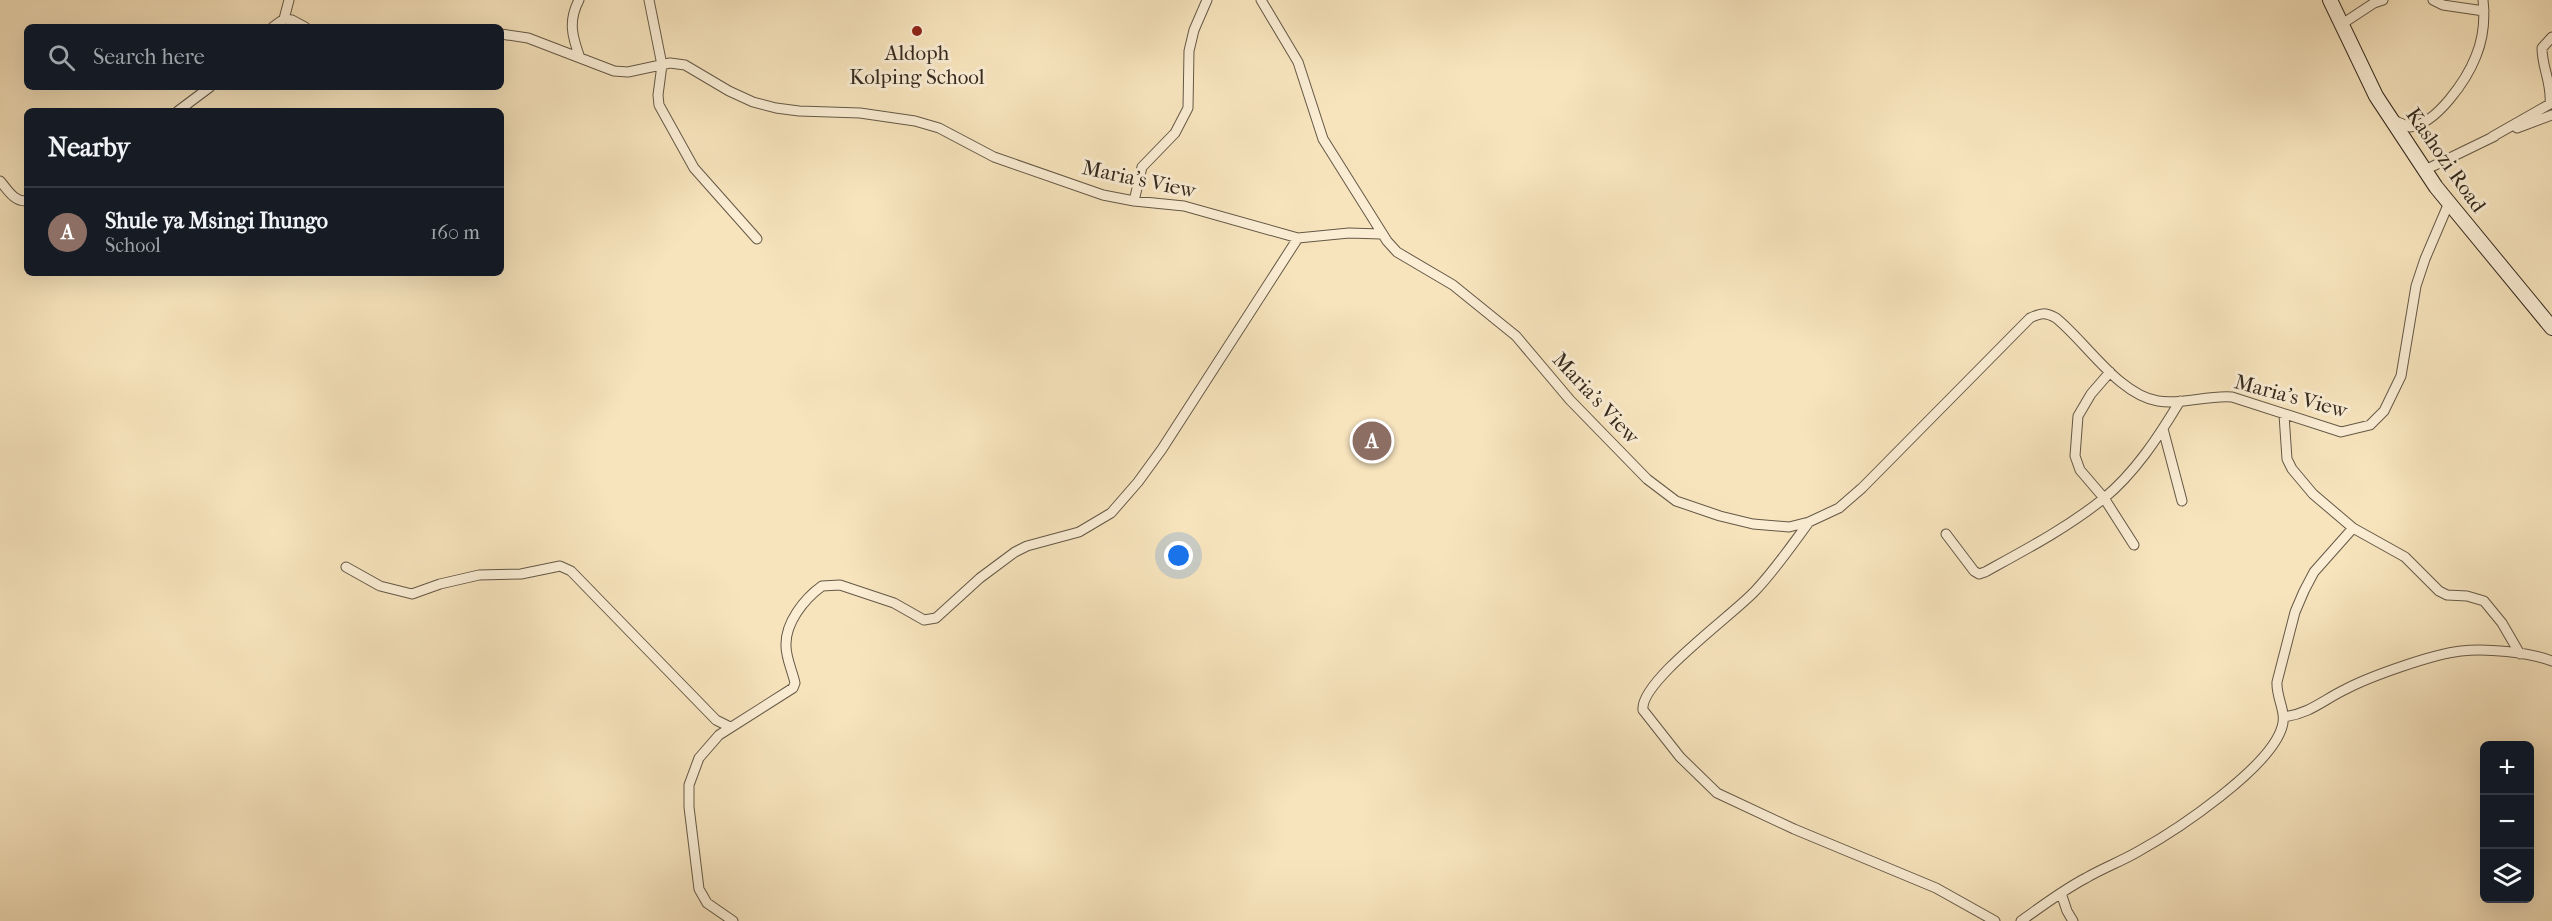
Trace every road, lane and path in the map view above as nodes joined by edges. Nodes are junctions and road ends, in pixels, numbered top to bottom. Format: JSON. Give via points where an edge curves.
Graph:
{"nodes":[{"id":1,"x":289,"y":0,"type":"edge"},
{"id":2,"x":579,"y":0,"type":"edge"},
{"id":3,"x":649,"y":0,"type":"edge"},
{"id":4,"x":1207,"y":0,"type":"edge"},
{"id":5,"x":1261,"y":0,"type":"edge"},
{"id":6,"x":2330,"y":0,"type":"edge"},
{"id":7,"x":2383,"y":0,"type":"edge"},
{"id":8,"x":2433,"y":0,"type":"edge"},
{"id":9,"x":2483,"y":0,"type":"edge"},
{"id":10,"x":2484,"y":11,"type":"junction"},
{"id":11,"x":284,"y":19,"type":"junction"},
{"id":12,"x":277,"y":24,"type":"edge"},
{"id":13,"x":299,"y":24,"type":"edge"},
{"id":14,"x":2343,"y":24,"type":"junction"},
{"id":15,"x":504,"y":34,"type":"edge"},
{"id":16,"x":2552,"y":37,"type":"edge"},
{"id":17,"x":580,"y":58,"type":"junction"},
{"id":18,"x":662,"y":65,"type":"junction"},
{"id":19,"x":206,"y":90,"type":"edge"},
{"id":20,"x":183,"y":108,"type":"edge"},
{"id":21,"x":2552,"y":115,"type":"edge"},
{"id":22,"x":2391,"y":119,"type":"junction"},
{"id":23,"x":2492,"y":137,"type":"junction"},
{"id":24,"x":2425,"y":170,"type":"junction"},
{"id":25,"x":0,"y":181,"type":"edge"},
{"id":26,"x":1134,"y":201,"type":"junction"},
{"id":27,"x":24,"y":202,"type":"edge"},
{"id":28,"x":2448,"y":205,"type":"junction"},
{"id":29,"x":1381,"y":234,"type":"junction"},
{"id":30,"x":1298,"y":238,"type":"junction"},
{"id":31,"x":757,"y":239,"type":"dead end"},
{"id":32,"x":2552,"y":328,"type":"edge"},
{"id":33,"x":2110,"y":372,"type":"junction"},
{"id":34,"x":2180,"y":401,"type":"junction"},
{"id":35,"x":2284,"y":415,"type":"junction"},
{"id":36,"x":2163,"y":429,"type":"junction"},
{"id":37,"x":2104,"y":498,"type":"junction"},
{"id":38,"x":2182,"y":501,"type":"dead end"},
{"id":39,"x":1809,"y":522,"type":"junction"},
{"id":40,"x":2353,"y":528,"type":"junction"},
{"id":41,"x":1946,"y":534,"type":"dead end"},
{"id":42,"x":2134,"y":545,"type":"dead end"},
{"id":43,"x":346,"y":567,"type":"dead end"},
{"id":44,"x":2520,"y":654,"type":"junction"},
{"id":45,"x":2552,"y":661,"type":"edge"},
{"id":46,"x":2284,"y":717,"type":"junction"},
{"id":47,"x":730,"y":727,"type":"junction"},
{"id":48,"x":2061,"y":893,"type":"junction"},
{"id":49,"x":733,"y":921,"type":"edge"},
{"id":50,"x":1995,"y":921,"type":"edge"},
{"id":51,"x":2021,"y":921,"type":"edge"},
{"id":52,"x":2073,"y":921,"type":"edge"}],
"edges":[{"from":1,"to":11,"type":"street"},
{"from":2,"to":17,"type":"street","via":[[571,24]]},
{"from":3,"to":18,"type":"street"},
{"from":4,"to":26,"type":"street","via":[[1189,51],[1188,108],[1175,133],[1142,167]]},
{"from":5,"to":29,"type":"street","via":[[1298,62],[1323,139]]},
{"from":6,"to":14,"type":"main road","name":"Kashozi Road"},
{"from":7,"to":14,"type":"street"},
{"from":8,"to":10,"type":"street"},
{"from":9,"to":10,"type":"street"},
{"from":10,"to":22,"type":"street","via":[[2477,55],[2450,98],[2427,120],[2414,126]]},
{"from":11,"to":12,"type":"street"},
{"from":11,"to":13,"type":"street"},
{"from":14,"to":22,"type":"main road","name":"Kashozi Road","via":[[2376,96]]},
{"from":15,"to":17,"type":"street","name":"Maria's View","via":[[528,38]]},
{"from":16,"to":23,"type":"street","via":[[2544,44],[2542,53],[2551,84],[2550,104]]},
{"from":17,"to":18,"type":"street","name":"Maria's View","via":[[614,71]]},
{"from":18,"to":26,"type":"street","name":"Maria's View","via":[[685,65],[729,91],[776,108],[915,121],[939,128],[994,157],[1103,195]]},
{"from":18,"to":31,"type":"street","via":[[658,95],[666,119],[694,168]]},
{"from":19,"to":20,"type":"street"},
{"from":21,"to":23,"type":"street"},
{"from":22,"to":24,"type":"main road","name":"Kashozi Road"},
{"from":23,"to":24,"type":"street"},
{"from":24,"to":28,"type":"main road","name":"Kashozi Road"},
{"from":25,"to":27,"type":"street","via":[[12,196]]},
{"from":26,"to":30,"type":"street","name":"Maria's View","via":[[1184,206]]},
{"from":28,"to":32,"type":"main road","name":"Kashozi Road"},
{"from":28,"to":35,"type":"street","name":"Maria's View","via":[[2419,273],[2401,376],[2384,411],[2370,425],[2349,432]]},
{"from":29,"to":30,"type":"street","name":"Maria's View"},
{"from":29,"to":39,"type":"street","name":"Maria's View","via":[[1397,252],[1453,285],[1516,336],[1570,400],[1647,479],[1676,501],[1753,524],[1789,526]]},
{"from":30,"to":47,"type":"street","via":[[1162,449],[1111,513],[1079,532],[1015,552],[931,620],[840,585],[822,586],[801,607],[788,632],[786,645],[793,688]]},
{"from":33,"to":34,"type":"street","name":"Maria's View","via":[[2146,398]]},
{"from":33,"to":37,"type":"street","via":[[2078,416],[2075,456],[2080,471]]},
{"from":33,"to":39,"type":"street","name":"Maria's View","via":[[2056,318],[2040,313],[2030,318],[1862,488],[1839,508]]},
{"from":34,"to":35,"type":"street","name":"Maria's View","via":[[2232,397]]},
{"from":34,"to":36,"type":"street"},
{"from":35,"to":40,"type":"street","via":[[2287,459],[2292,469],[2313,494]]},
{"from":36,"to":37,"type":"street","via":[[2134,468]]},
{"from":36,"to":38,"type":"street"},
{"from":37,"to":41,"type":"street","via":[[2036,544],[1985,572],[1974,571]]},
{"from":37,"to":42,"type":"street"},
{"from":39,"to":50,"type":"street","via":[[1755,592],[1654,683],[1644,696],[1643,710],[1680,757],[1717,793],[1936,888]]},
{"from":40,"to":44,"type":"street","via":[[2405,557],[2447,595],[2484,601]]},
{"from":40,"to":46,"type":"street","via":[[2314,572],[2295,612],[2277,682],[2276,693]]},
{"from":43,"to":47,"type":"street","via":[[380,586],[412,594],[480,575],[521,574],[560,566],[584,583],[716,720]]},
{"from":44,"to":45,"type":"street"},
{"from":44,"to":46,"type":"street","via":[[2460,651],[2439,656],[2365,681],[2310,711]]},
{"from":46,"to":48,"type":"street","via":[[2269,751],[2240,779],[2141,850]]},
{"from":47,"to":49,"type":"street","via":[[694,767],[688,807],[699,889],[707,903]]},
{"from":48,"to":51,"type":"street"},
{"from":48,"to":52,"type":"street"}]}
